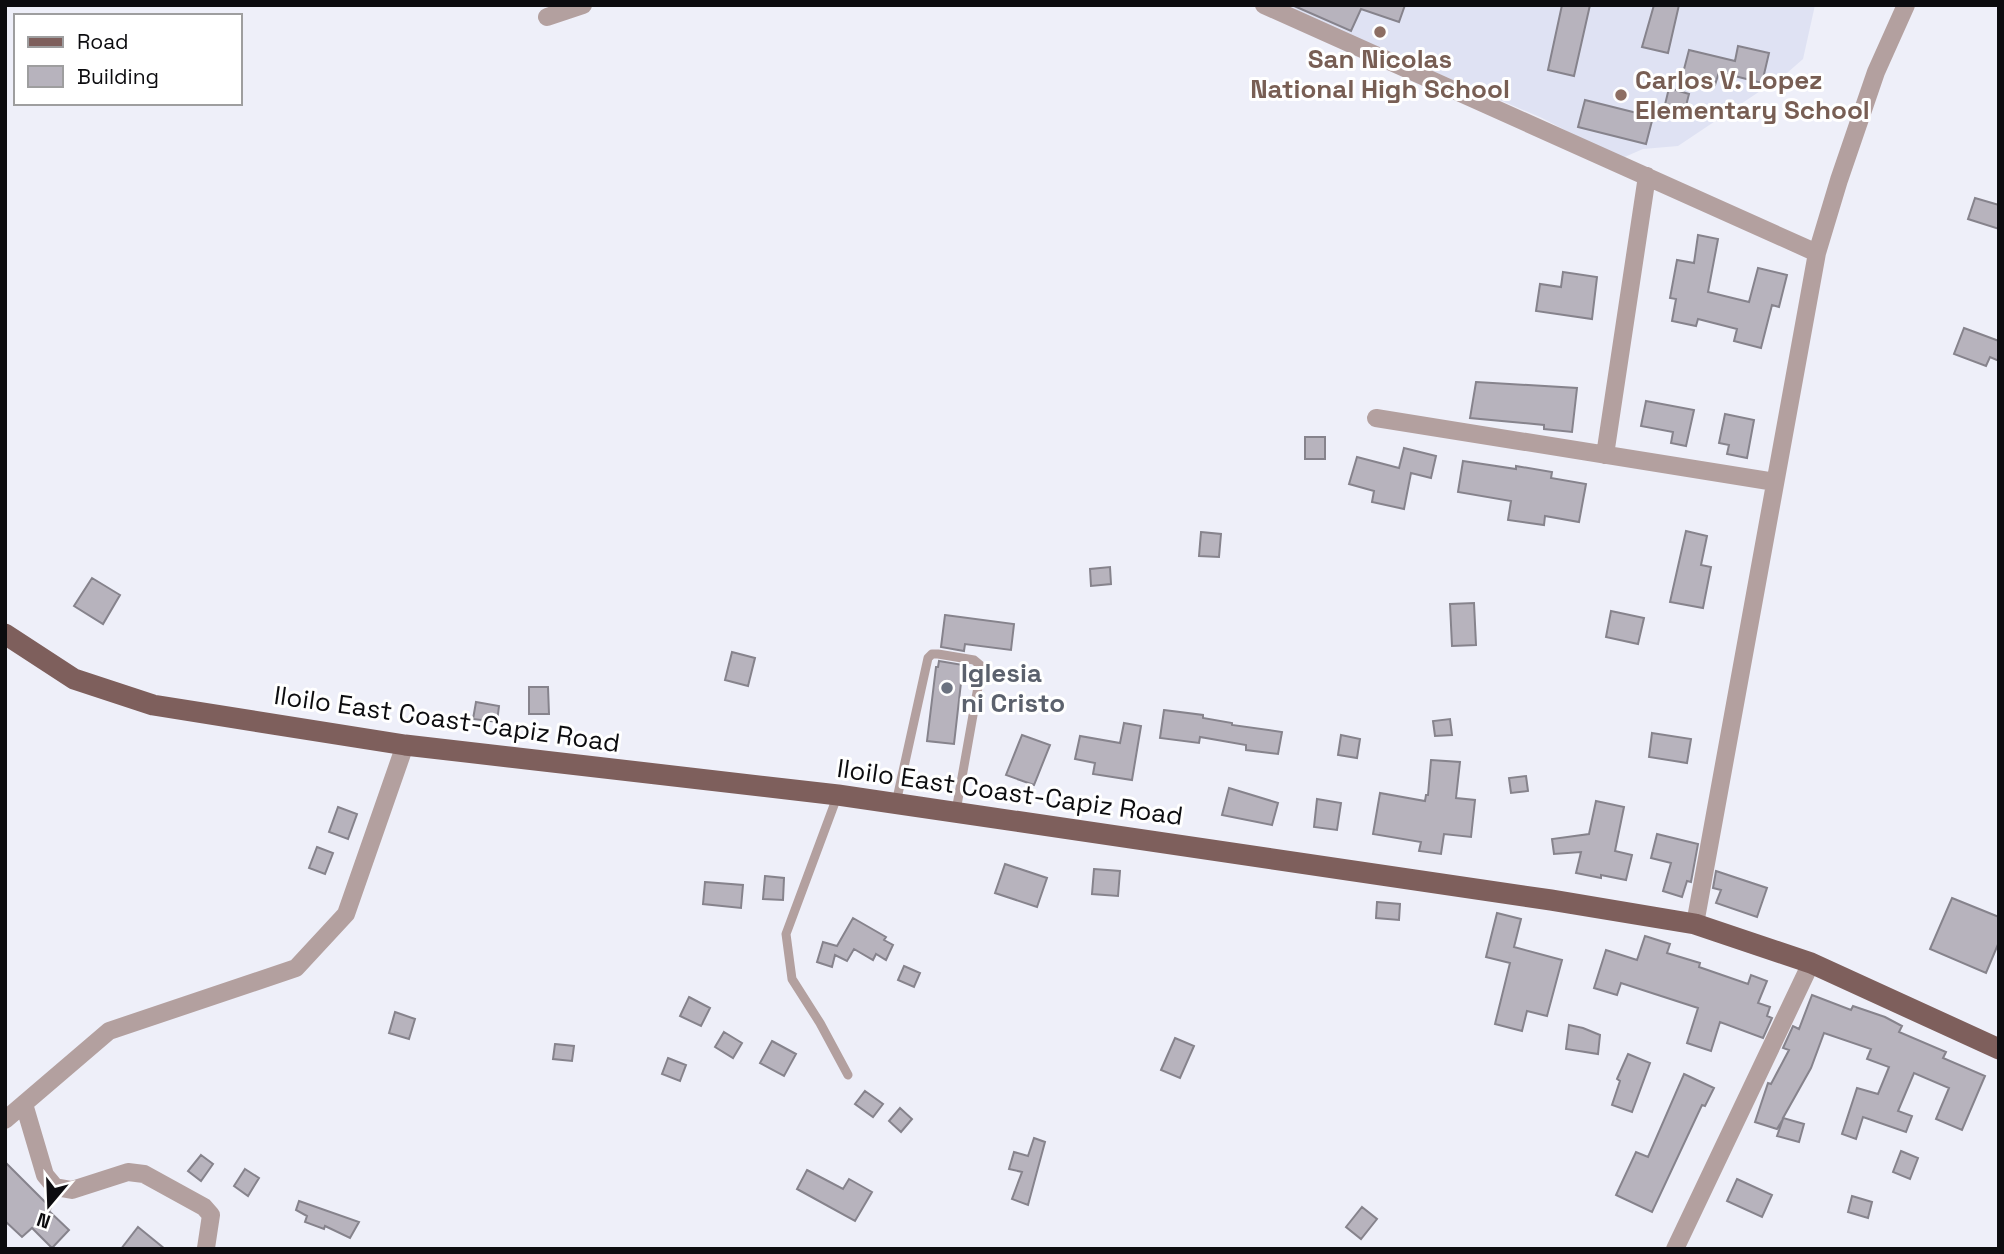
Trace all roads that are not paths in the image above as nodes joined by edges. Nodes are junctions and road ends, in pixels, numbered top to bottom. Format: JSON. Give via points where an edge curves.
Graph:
{"nodes":[{"id":1,"x":583,"y":5,"type":"edge"},
{"id":2,"x":1264,"y":5,"type":"edge"},
{"id":3,"x":1906,"y":5,"type":"edge"},
{"id":4,"x":547,"y":17,"type":"dead end"},
{"id":5,"x":1647,"y":176,"type":"junction"},
{"id":6,"x":1817,"y":253,"type":"junction"},
{"id":7,"x":1376,"y":418,"type":"dead end"},
{"id":8,"x":1605,"y":455,"type":"junction"},
{"id":9,"x":1775,"y":482,"type":"junction"},
{"id":10,"x":5,"y":634,"type":"edge"},
{"id":11,"x":405,"y":745,"type":"junction"},
{"id":12,"x":838,"y":795,"type":"junction"},
{"id":13,"x":896,"y":804,"type":"junction"},
{"id":14,"x":955,"y":813,"type":"junction"},
{"id":15,"x":1695,"y":923,"type":"junction"},
{"id":16,"x":1811,"y":963,"type":"junction"},
{"id":17,"x":1999,"y":1049,"type":"edge"},
{"id":18,"x":848,"y":1075,"type":"dead end"},
{"id":19,"x":24,"y":1104,"type":"junction"},
{"id":20,"x":5,"y":1120,"type":"edge"},
{"id":21,"x":206,"y":1248,"type":"edge"},
{"id":22,"x":1675,"y":1249,"type":"edge"}],
"edges":[{"from":1,"to":4,"type":"street"},
{"from":2,"to":5,"type":"street"},
{"from":3,"to":6,"type":"street","via":[[1876,72]]},
{"from":5,"to":6,"type":"street"},
{"from":5,"to":8,"type":"street"},
{"from":6,"to":9,"type":"street"},
{"from":7,"to":8,"type":"street"},
{"from":8,"to":9,"type":"street"},
{"from":9,"to":15,"type":"street"},
{"from":10,"to":11,"type":"main road","name":"Iloilo East Coast-Capiz Road","via":[[74,679],[153,705]]},
{"from":11,"to":12,"type":"main road","name":"Iloilo East Coast-Capiz Road"},
{"from":11,"to":19,"type":"street","via":[[346,914],[296,968],[109,1031]]},
{"from":12,"to":13,"type":"main road","name":"Iloilo East Coast-Capiz Road"},
{"from":12,"to":18,"type":"lane","via":[[786,934],[792,979]]},
{"from":13,"to":14,"type":"main road","name":"Iloilo East Coast-Capiz Road"},
{"from":13,"to":14,"type":"lane","via":[[928,658],[938,654],[974,660],[981,670]]},
{"from":14,"to":15,"type":"main road","name":"Iloilo East Coast-Capiz Road"},
{"from":15,"to":16,"type":"main road","name":"Iloilo East Coast-Capiz Road"},
{"from":16,"to":17,"type":"main road","name":"Iloilo East Coast-Capiz Road"},
{"from":16,"to":22,"type":"street"},
{"from":19,"to":20,"type":"street"},
{"from":19,"to":21,"type":"street","via":[[45,1175],[55,1187],[72,1190],[128,1172],[144,1174],[211,1215]]}]}
